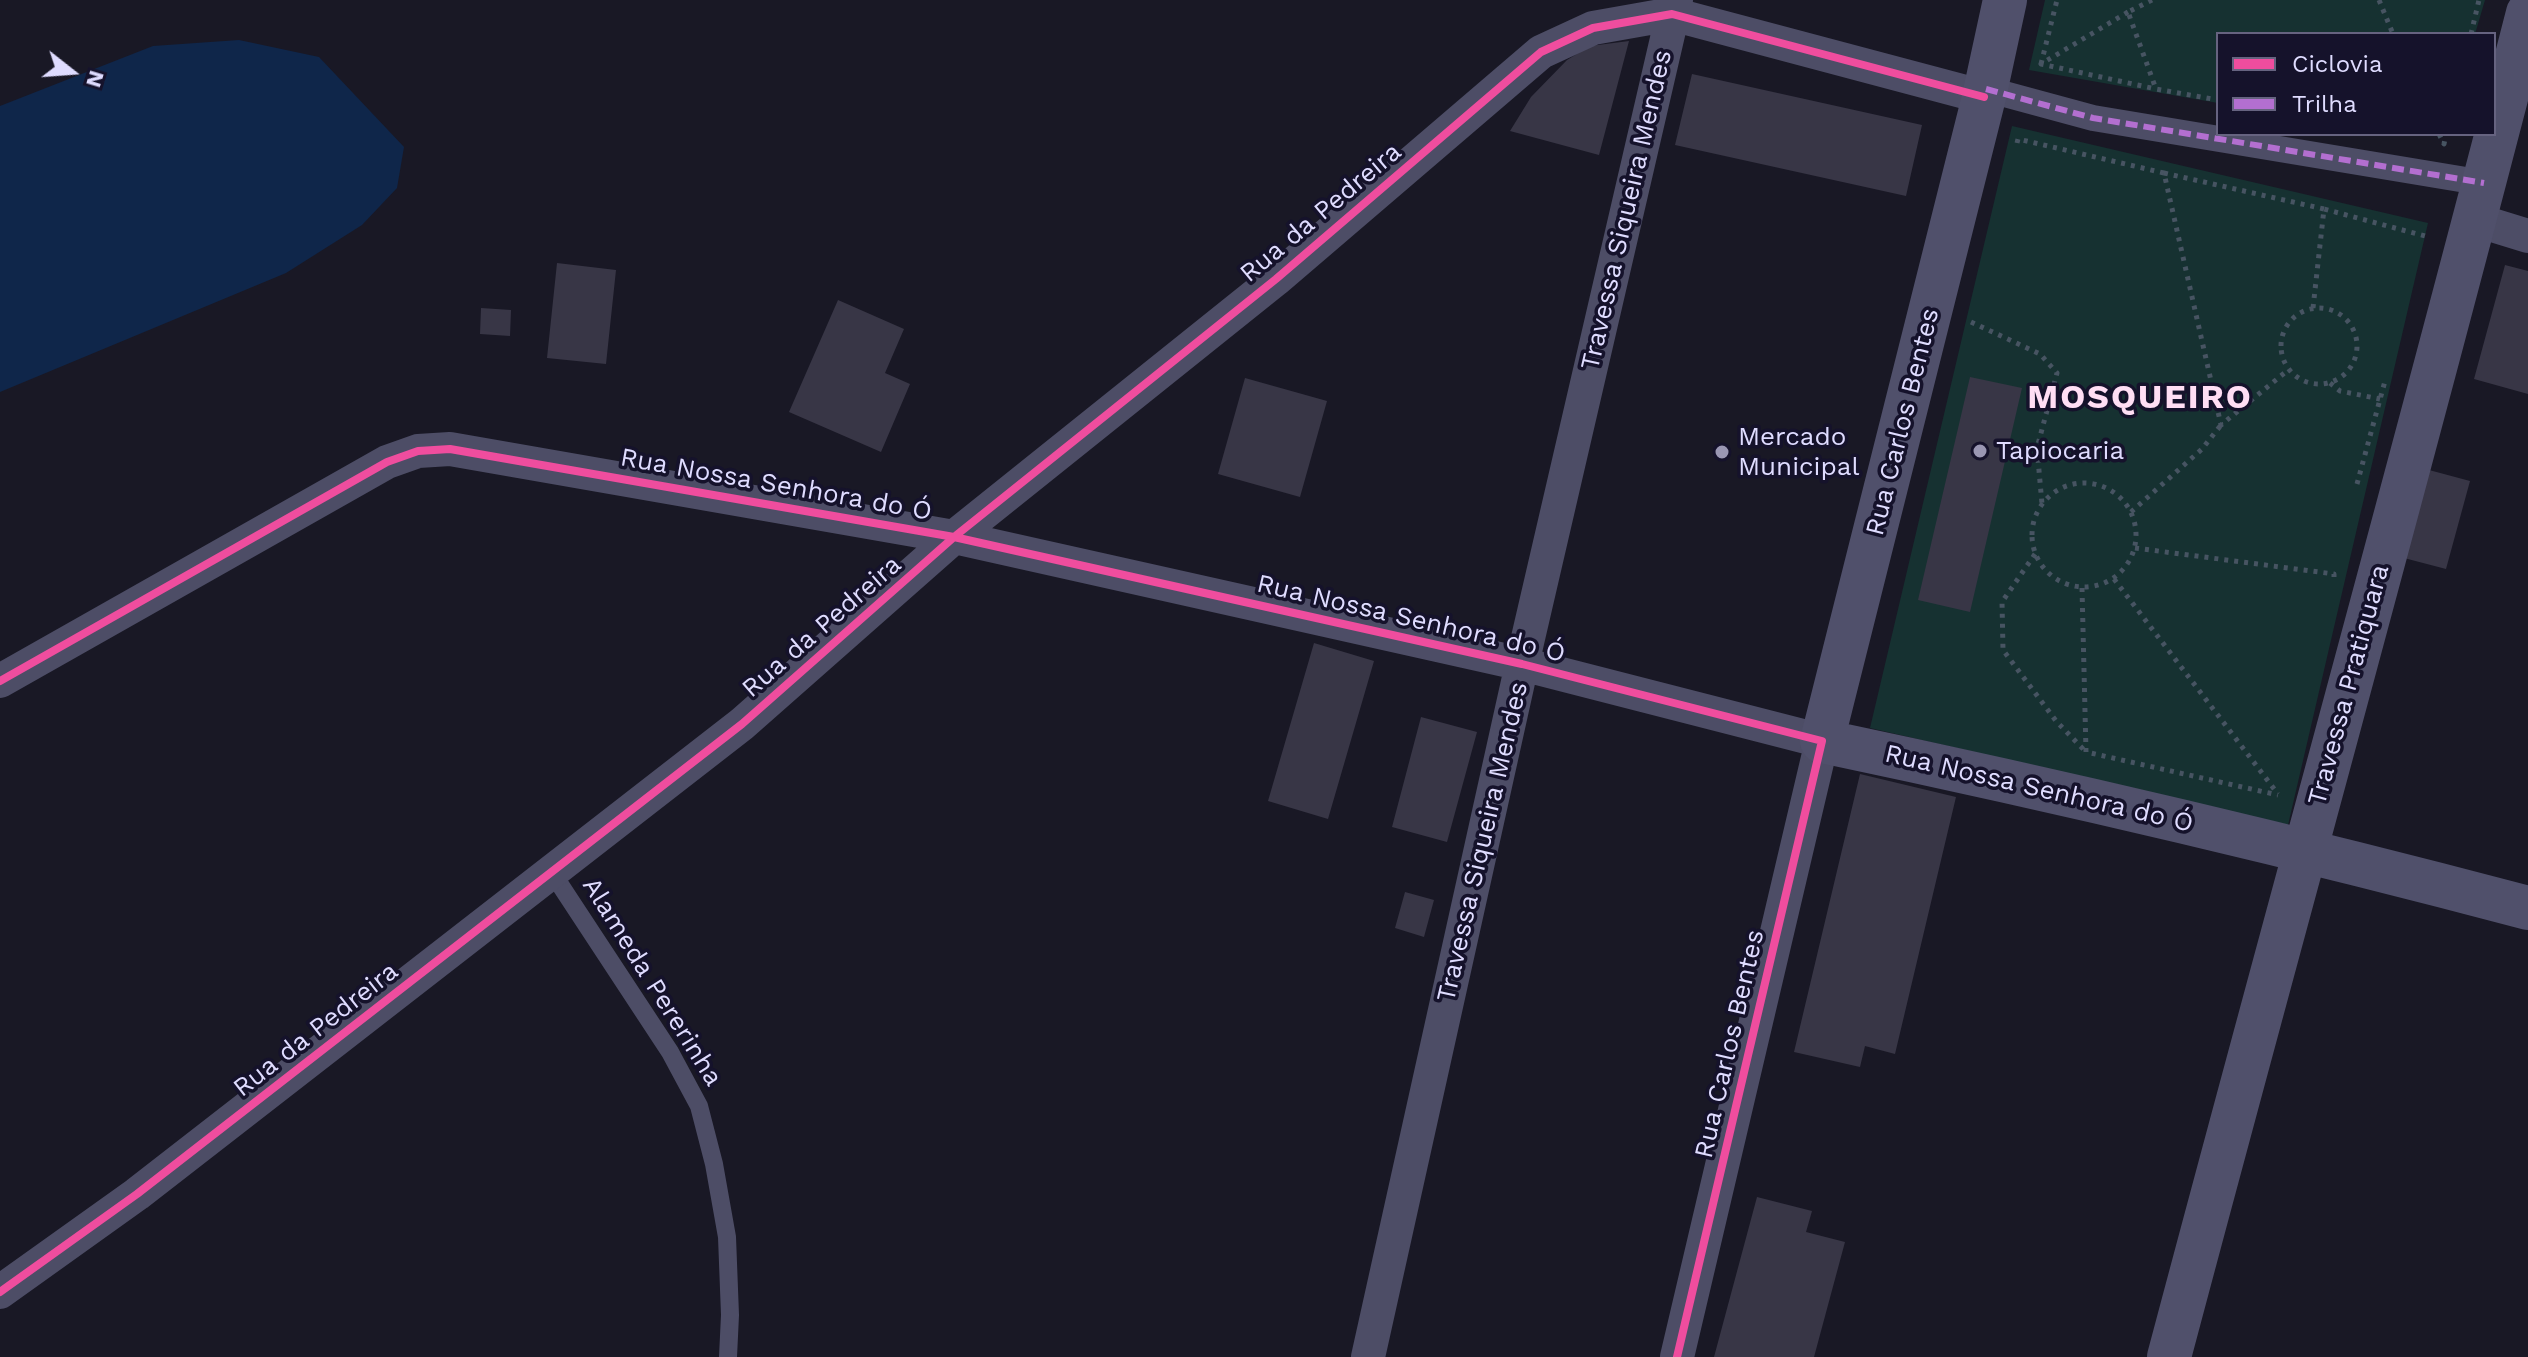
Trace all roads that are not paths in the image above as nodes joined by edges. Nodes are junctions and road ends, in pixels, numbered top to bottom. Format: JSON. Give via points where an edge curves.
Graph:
{"nodes":[{"id":1,"x":2005,"y":0,"type":"edge"},
{"id":2,"x":1674,"y":7,"type":"edge"},
{"id":3,"x":2528,"y":13,"type":"edge"},
{"id":4,"x":1985,"y":93,"type":"junction"},
{"id":5,"x":2480,"y":202,"type":"junction"},
{"id":6,"x":2528,"y":236,"type":"edge"},
{"id":7,"x":954,"y":537,"type":"junction"},
{"id":8,"x":1522,"y":664,"type":"junction"},
{"id":9,"x":0,"y":681,"type":"edge"},
{"id":10,"x":1822,"y":741,"type":"junction"},
{"id":11,"x":2304,"y":849,"type":"junction"},
{"id":12,"x":553,"y":874,"type":"junction"},
{"id":13,"x":2528,"y":908,"type":"edge"},
{"id":14,"x":0,"y":1292,"type":"edge"},
{"id":15,"x":728,"y":1357,"type":"edge"},
{"id":16,"x":1368,"y":1357,"type":"edge"},
{"id":17,"x":1677,"y":1357,"type":"edge"},
{"id":18,"x":2169,"y":1357,"type":"edge"}],
"edges":[{"from":1,"to":4,"type":"main road","name":"Rua Carlos Bentes"},
{"from":2,"to":4,"type":"street"},
{"from":2,"to":7,"type":"street","name":"Rua da Pedreira","via":[[1593,28],[1541,52],[1276,279]]},
{"from":2,"to":8,"type":"street","name":"Travessa Siqueira Mendes"},
{"from":3,"to":5,"type":"main road","name":"Travessa Pratiquara"},
{"from":4,"to":5,"type":"street"},
{"from":4,"to":10,"type":"main road","name":"Rua Carlos Bentes"},
{"from":5,"to":6,"type":"street"},
{"from":5,"to":11,"type":"main road","name":"Travessa Pratiquara"},
{"from":7,"to":8,"type":"street","name":"Rua Nossa Senhora do Ó"},
{"from":7,"to":9,"type":"street","name":"Rua Nossa Senhora do Ó","via":[[450,449],[418,451],[387,462]]},
{"from":7,"to":12,"type":"street","name":"Rua da Pedreira","via":[[742,724]]},
{"from":8,"to":10,"type":"street","name":"Rua Nossa Senhora do Ó"},
{"from":8,"to":16,"type":"street","name":"Travessa Siqueira Mendes"},
{"from":10,"to":11,"type":"main road","name":"Rua Nossa Senhora do Ó"},
{"from":10,"to":17,"type":"street","name":"Rua Carlos Bentes"},
{"from":11,"to":13,"type":"main road","name":"Rua Nossa Senhora do Ó"},
{"from":11,"to":18,"type":"main road","name":"Travessa Pratiquara"},
{"from":12,"to":14,"type":"street","name":"Rua da Pedreira","via":[[137,1194]]},
{"from":12,"to":15,"type":"lane","name":"Alameda Pererinha","via":[[670,1052],[699,1106],[727,1237]]}]}
